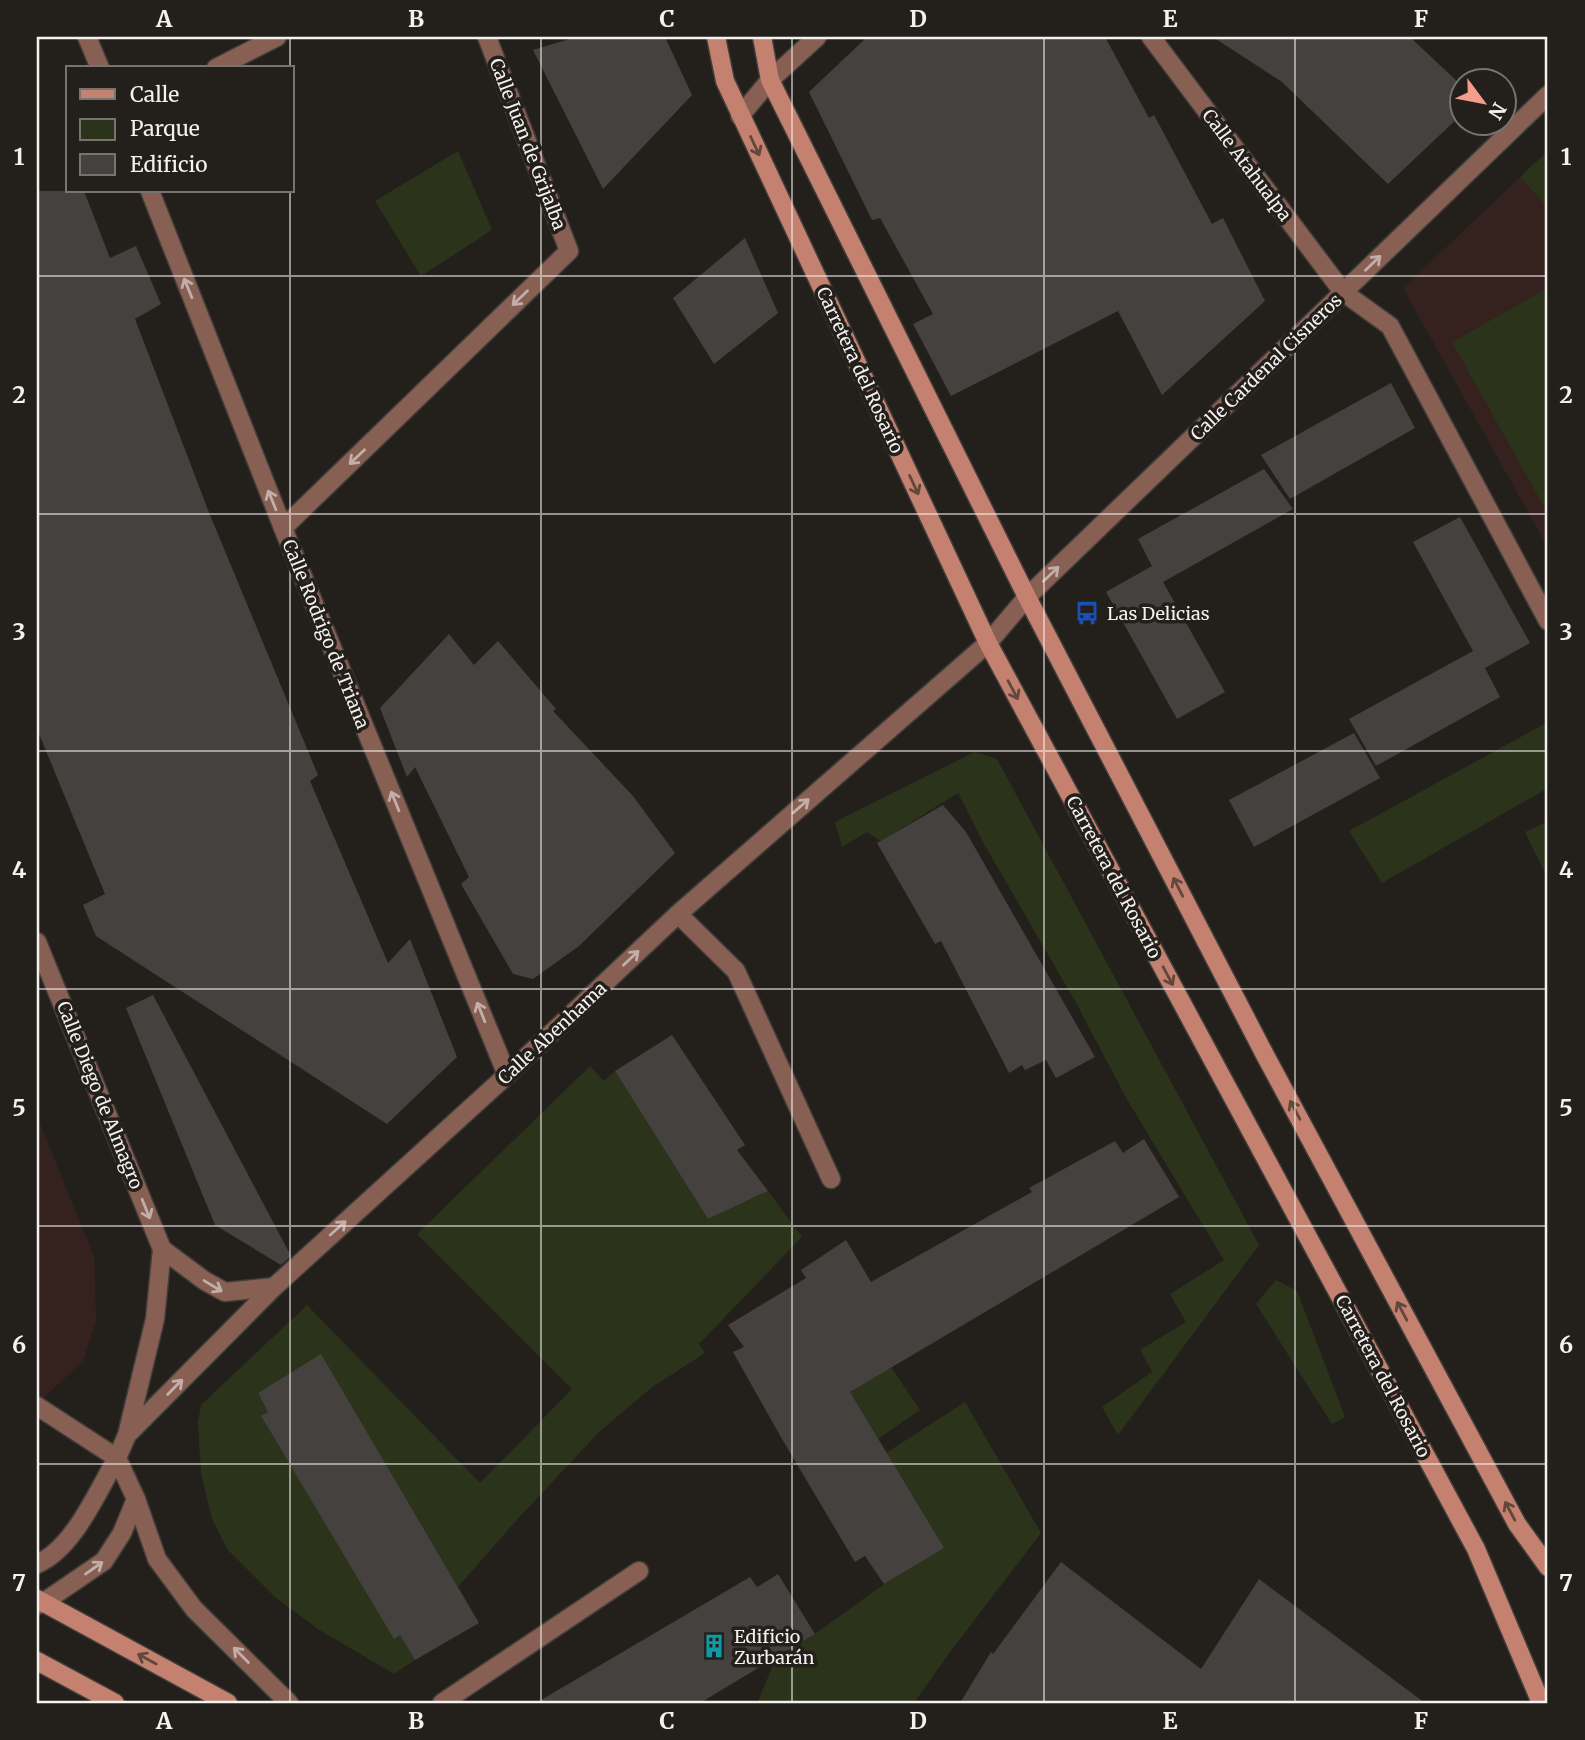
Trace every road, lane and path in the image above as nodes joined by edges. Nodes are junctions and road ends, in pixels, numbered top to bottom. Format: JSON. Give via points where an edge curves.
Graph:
{"nodes":[{"id":1,"x":87,"y":37,"type":"edge"},
{"id":2,"x":277,"y":37,"type":"edge"},
{"id":3,"x":487,"y":37,"type":"edge"},
{"id":4,"x":716,"y":37,"type":"edge"},
{"id":5,"x":762,"y":37,"type":"edge"},
{"id":6,"x":817,"y":37,"type":"edge"},
{"id":7,"x":1151,"y":37,"type":"edge"},
{"id":8,"x":99,"y":66,"type":"edge"},
{"id":9,"x":220,"y":66,"type":"edge"},
{"id":10,"x":770,"y":80,"type":"junction"},
{"id":11,"x":1548,"y":95,"type":"edge"},
{"id":12,"x":740,"y":116,"type":"junction"},
{"id":13,"x":150,"y":192,"type":"edge"},
{"id":14,"x":1343,"y":292,"type":"junction"},
{"id":15,"x":283,"y":528,"type":"junction"},
{"id":16,"x":1027,"y":597,"type":"junction"},
{"id":17,"x":1548,"y":621,"type":"edge"},
{"id":18,"x":988,"y":643,"type":"junction"},
{"id":19,"x":677,"y":914,"type":"junction"},
{"id":20,"x":37,"y":942,"type":"edge"},
{"id":21,"x":507,"y":1075,"type":"junction"},
{"id":22,"x":831,"y":1180,"type":"dead end"},
{"id":23,"x":162,"y":1249,"type":"junction"},
{"id":24,"x":274,"y":1286,"type":"junction"},
{"id":25,"x":37,"y":1406,"type":"edge"},
{"id":26,"x":127,"y":1435,"type":"junction"},
{"id":27,"x":117,"y":1458,"type":"junction"},
{"id":28,"x":136,"y":1499,"type":"junction"},
{"id":29,"x":37,"y":1564,"type":"edge"},
{"id":30,"x":1548,"y":1567,"type":"edge"},
{"id":31,"x":639,"y":1571,"type":"dead end"},
{"id":32,"x":39,"y":1602,"type":"edge"},
{"id":33,"x":37,"y":1661,"type":"edge"},
{"id":34,"x":115,"y":1703,"type":"edge"},
{"id":35,"x":228,"y":1703,"type":"edge"},
{"id":36,"x":289,"y":1703,"type":"edge"},
{"id":37,"x":442,"y":1703,"type":"edge"},
{"id":38,"x":1541,"y":1703,"type":"edge"}],
"edges":[{"from":1,"to":8,"type":"street"},
{"from":2,"to":9,"type":"street"},
{"from":3,"to":15,"type":"street","name":"Calle Juan de Grijalba","one_way":true,"via":[[569,250]]},
{"from":4,"to":12,"type":"main road","name":"Carretera del Rosario","via":[[725,81]]},
{"from":5,"to":10,"type":"main road"},
{"from":6,"to":10,"type":"street"},
{"from":7,"to":14,"type":"street","name":"Calle Atahualpa"},
{"from":10,"to":12,"type":"street"},
{"from":10,"to":16,"type":"main road"},
{"from":14,"to":11,"type":"street","name":"Calle Cardenal Cisneros","one_way":true},
{"from":12,"to":18,"type":"main road","name":"Carretera del Rosario","one_way":true},
{"from":15,"to":13,"type":"street","name":"Calle Rodrigo de Triana","one_way":true},
{"from":16,"to":14,"type":"street","name":"Calle Cardenal Cisneros","one_way":true},
{"from":14,"to":17,"type":"street","name":"Calle Atahualpa","via":[[1390,326]]},
{"from":21,"to":15,"type":"street","name":"Calle Rodrigo de Triana","one_way":true},
{"from":16,"to":18,"type":"street","name":"Calle Cardenal Cisneros"},
{"from":30,"to":16,"type":"main road","one_way":true,"via":[[1517,1524]]},
{"from":19,"to":18,"type":"street","name":"Calle Abenhama","one_way":true},
{"from":18,"to":38,"type":"main road","name":"Carretera del Rosario","one_way":true,"via":[[1476,1549]]},
{"from":21,"to":19,"type":"street","name":"Calle Abenhama","one_way":true},
{"from":19,"to":22,"type":"street","via":[[736,971]]},
{"from":20,"to":23,"type":"street","name":"Calle Diego de Almagro","one_way":true},
{"from":24,"to":21,"type":"street","name":"Calle Abenhama","one_way":true},
{"from":23,"to":24,"type":"street","one_way":true,"via":[[225,1292]]},
{"from":23,"to":26,"type":"street","name":"Calle Diego de Almagro","via":[[155,1320]]},
{"from":26,"to":24,"type":"street","name":"Calle Abenhama","one_way":true},
{"from":25,"to":27,"type":"street"},
{"from":26,"to":27,"type":"street","name":"Calle Diego de Almagro"},
{"from":27,"to":28,"type":"street"},
{"from":27,"to":29,"type":"street","name":"Calle Diego de Almagro","via":[[77,1527],[50,1558]]},
{"from":32,"to":28,"type":"street","one_way":true,"via":[[104,1561]]},
{"from":36,"to":28,"type":"street","one_way":true,"via":[[194,1609],[157,1559]]},
{"from":31,"to":37,"type":"street"},
{"from":35,"to":32,"type":"main road","one_way":true},
{"from":33,"to":34,"type":"main road"}]}
